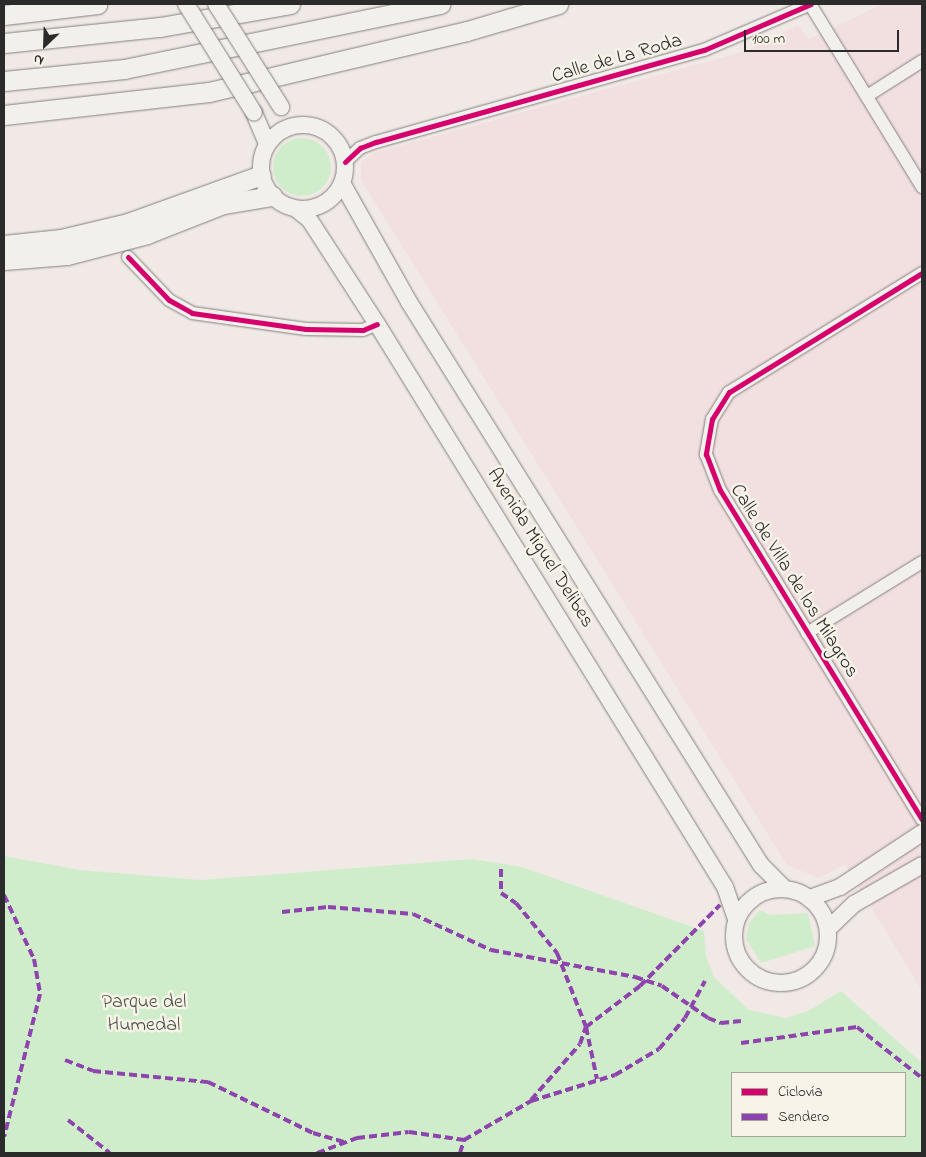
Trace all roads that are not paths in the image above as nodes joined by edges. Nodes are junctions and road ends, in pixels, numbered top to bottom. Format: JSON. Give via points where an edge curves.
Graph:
{"nodes":[{"id":1,"x":98,"y":4,"type":"edge"},
{"id":2,"x":186,"y":4,"type":"edge"},
{"id":3,"x":216,"y":4,"type":"edge"},
{"id":4,"x":290,"y":4,"type":"edge"},
{"id":5,"x":440,"y":4,"type":"edge"},
{"id":6,"x":558,"y":4,"type":"edge"},
{"id":7,"x":810,"y":4,"type":"edge"},
{"id":8,"x":4,"y":15,"type":"edge"},
{"id":9,"x":4,"y":42,"type":"edge"},
{"id":10,"x":922,"y":61,"type":"edge"},
{"id":11,"x":307,"y":70,"type":"junction"},
{"id":12,"x":4,"y":81,"type":"edge"},
{"id":13,"x":867,"y":96,"type":"junction"},
{"id":14,"x":4,"y":103,"type":"edge"},
{"id":15,"x":74,"y":110,"type":"junction"},
{"id":16,"x":4,"y":115,"type":"edge"},
{"id":17,"x":4,"y":122,"type":"edge"},
{"id":18,"x":300,"y":124,"type":"junction"},
{"id":19,"x":267,"y":143,"type":"junction"},
{"id":20,"x":345,"y":162,"type":"junction"},
{"id":21,"x":261,"y":175,"type":"junction"},
{"id":22,"x":342,"y":183,"type":"junction"},
{"id":23,"x":922,"y":188,"type":"edge"},
{"id":24,"x":272,"y":196,"type":"junction"},
{"id":25,"x":296,"y":208,"type":"junction"},
{"id":26,"x":4,"y":245,"type":"edge"},
{"id":27,"x":128,"y":257,"type":"dead end"},
{"id":28,"x":4,"y":260,"type":"edge"},
{"id":29,"x":922,"y":273,"type":"edge"},
{"id":30,"x":376,"y":324,"type":"junction"},
{"id":31,"x":922,"y":562,"type":"edge"},
{"id":32,"x":807,"y":633,"type":"junction"},
{"id":33,"x":922,"y":819,"type":"edge"},
{"id":34,"x":922,"y":833,"type":"edge"},
{"id":35,"x":922,"y":865,"type":"edge"},
{"id":36,"x":784,"y":888,"type":"junction"},
{"id":37,"x":810,"y":898,"type":"junction"},
{"id":38,"x":736,"y":919,"type":"junction"},
{"id":39,"x":828,"y":929,"type":"junction"}],
"edges":[{"from":1,"to":8,"type":"highway"},
{"from":2,"to":19,"type":"main road","bridge":true,"via":[[254,113]]},
{"from":3,"to":18,"type":"main road","bridge":true,"via":[[281,107]]},
{"from":4,"to":9,"type":"highway","via":[[160,28]]},
{"from":5,"to":12,"type":"highway","via":[[124,69]]},
{"from":6,"to":11,"type":"highway","via":[[467,31]]},
{"from":7,"to":13,"type":"street"},
{"from":7,"to":20,"type":"street","name":"Calle de La Roda","via":[[704,50],[376,142],[360,148]]},
{"from":10,"to":13,"type":"street"},
{"from":11,"to":14,"type":"highway","via":[[98,97]]},
{"from":11,"to":15,"type":"highway","via":[[210,92]]},
{"from":13,"to":23,"type":"street"},
{"from":15,"to":16,"type":"highway"},
{"from":15,"to":17,"type":"highway","via":[[58,118]]},
{"from":18,"to":19,"type":"main road","via":[[281,130]]},
{"from":18,"to":20,"type":"main road","via":[[325,130],[338,144]]},
{"from":19,"to":21,"type":"main road"},
{"from":20,"to":22,"type":"main road"},
{"from":21,"to":24,"type":"main road"},
{"from":21,"to":26,"type":"highway","via":[[128,223],[61,240]]},
{"from":22,"to":25,"type":"main road","via":[[328,201]]},
{"from":22,"to":36,"type":"main road","name":"Avenida Miguel Delibes","via":[[409,302],[756,857]]},
{"from":24,"to":25,"type":"main road"},
{"from":24,"to":28,"type":"highway","via":[[223,204],[147,234],[67,255]]},
{"from":25,"to":30,"type":"main road","name":"Avenida Miguel Delibes","via":[[309,219]]},
{"from":27,"to":30,"type":"street","via":[[169,300],[192,313],[306,328],[363,330]]},
{"from":29,"to":32,"type":"street","name":"Calle de Villa de los Milagros","via":[[729,392],[706,435],[710,472]]},
{"from":30,"to":38,"type":"main road","name":"Avenida Miguel Delibes","via":[[725,887]]},
{"from":31,"to":32,"type":"street"},
{"from":32,"to":33,"type":"street","name":"Calle de Villa de los Milagros"},
{"from":34,"to":37,"type":"main road","via":[[840,887]]},
{"from":35,"to":39,"type":"main road","via":[[854,904]]},
{"from":36,"to":37,"type":"main road"},
{"from":36,"to":38,"type":"main road","via":[[755,896]]},
{"from":37,"to":39,"type":"main road"},
{"from":38,"to":39,"type":"main road","via":[[734,942],[742,964],[754,975],[776,983],[799,980],[812,972],[828,945]]}]}
